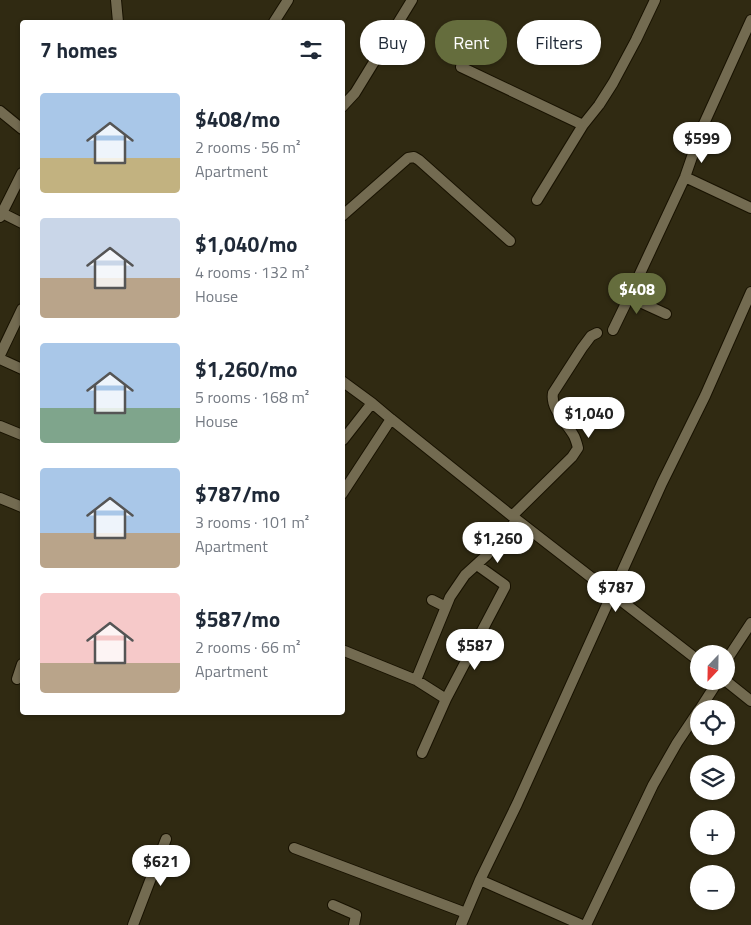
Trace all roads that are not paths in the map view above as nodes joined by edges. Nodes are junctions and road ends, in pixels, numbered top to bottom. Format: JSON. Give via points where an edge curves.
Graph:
{"nodes":[{"id":1,"x":116,"y":0,"type":"edge"},
{"id":2,"x":288,"y":0,"type":"edge"},
{"id":3,"x":412,"y":0,"type":"edge"},
{"id":4,"x":655,"y":0,"type":"edge"},
{"id":5,"x":118,"y":20,"type":"edge"},
{"id":6,"x":275,"y":20,"type":"edge"},
{"id":7,"x":751,"y":20,"type":"edge"},
{"id":8,"x":461,"y":67,"type":"dead end"},
{"id":9,"x":345,"y":104,"type":"edge"},
{"id":10,"x":0,"y":111,"type":"edge"},
{"id":11,"x":583,"y":125,"type":"junction"},
{"id":12,"x":20,"y":127,"type":"edge"},
{"id":13,"x":20,"y":177,"type":"edge"},
{"id":14,"x":684,"y":178,"type":"junction"},
{"id":15,"x":538,"y":200,"type":"dead end"},
{"id":16,"x":751,"y":208,"type":"edge"},
{"id":17,"x":345,"y":213,"type":"edge"},
{"id":18,"x":1,"y":215,"type":"edge"},
{"id":19,"x":20,"y":222,"type":"edge"},
{"id":20,"x":510,"y":240,"type":"dead end"},
{"id":21,"x":751,"y":292,"type":"edge"},
{"id":22,"x":629,"y":297,"type":"junction"},
{"id":23,"x":20,"y":313,"type":"edge"},
{"id":24,"x":666,"y":314,"type":"dead end"},
{"id":25,"x":613,"y":330,"type":"dead end"},
{"id":26,"x":597,"y":333,"type":"dead end"},
{"id":27,"x":0,"y":354,"type":"edge"},
{"id":28,"x":0,"y":359,"type":"edge"},
{"id":29,"x":20,"y":368,"type":"edge"},
{"id":30,"x":345,"y":383,"type":"edge"},
{"id":31,"x":372,"y":403,"type":"junction"},
{"id":32,"x":391,"y":419,"type":"junction"},
{"id":33,"x":0,"y":426,"type":"edge"},
{"id":34,"x":20,"y":435,"type":"edge"},
{"id":35,"x":345,"y":437,"type":"edge"},
{"id":36,"x":345,"y":489,"type":"edge"},
{"id":37,"x":0,"y":498,"type":"edge"},
{"id":38,"x":20,"y":506,"type":"edge"},
{"id":39,"x":515,"y":518,"type":"junction"},
{"id":40,"x":477,"y":565,"type":"junction"},
{"id":41,"x":612,"y":593,"type":"junction"},
{"id":42,"x":432,"y":600,"type":"dead end"},
{"id":43,"x":446,"y":607,"type":"junction"},
{"id":44,"x":751,"y":623,"type":"edge"},
{"id":45,"x":735,"y":647,"type":"edge"},
{"id":46,"x":345,"y":651,"type":"edge"},
{"id":47,"x":690,"y":654,"type":"edge"},
{"id":48,"x":20,"y":670,"type":"edge"},
{"id":49,"x":17,"y":679,"type":"dead end"},
{"id":50,"x":416,"y":680,"type":"junction"},
{"id":51,"x":735,"y":688,"type":"edge"},
{"id":52,"x":446,"y":699,"type":"junction"},
{"id":53,"x":751,"y":701,"type":"edge"},
{"id":54,"x":690,"y":724,"type":"edge"},
{"id":55,"x":422,"y":752,"type":"dead end"},
{"id":56,"x":166,"y":839,"type":"dead end"},
{"id":57,"x":294,"y":848,"type":"dead end"},
{"id":58,"x":480,"y":880,"type":"junction"},
{"id":59,"x":333,"y":905,"type":"dead end"},
{"id":60,"x":466,"y":913,"type":"junction"},
{"id":61,"x":133,"y":925,"type":"edge"},
{"id":62,"x":354,"y":925,"type":"edge"},
{"id":63,"x":461,"y":925,"type":"edge"},
{"id":64,"x":582,"y":925,"type":"edge"},
{"id":65,"x":586,"y":925,"type":"edge"}],
"edges":[{"from":1,"to":5,"type":"street"},
{"from":2,"to":6,"type":"street"},
{"from":3,"to":9,"type":"street","via":[[355,93]]},
{"from":4,"to":11,"type":"street","via":[[613,83]]},
{"from":7,"to":14,"type":"street","via":[[702,128]]},
{"from":8,"to":11,"type":"street"},
{"from":10,"to":12,"type":"street"},
{"from":11,"to":15,"type":"street"},
{"from":13,"to":18,"type":"street"},
{"from":14,"to":16,"type":"street"},
{"from":14,"to":22,"type":"street"},
{"from":17,"to":20,"type":"street","via":[[408,158],[414,157]]},
{"from":18,"to":19,"type":"street"},
{"from":21,"to":41,"type":"street"},
{"from":22,"to":24,"type":"street"},
{"from":22,"to":25,"type":"street"},
{"from":23,"to":27,"type":"street"},
{"from":26,"to":39,"type":"street","via":[[577,354],[552,399],[575,437],[578,448]]},
{"from":28,"to":29,"type":"street"},
{"from":30,"to":31,"type":"street"},
{"from":31,"to":32,"type":"street"},
{"from":31,"to":35,"type":"street"},
{"from":32,"to":36,"type":"street"},
{"from":32,"to":39,"type":"street"},
{"from":33,"to":34,"type":"street"},
{"from":37,"to":38,"type":"street"},
{"from":39,"to":40,"type":"street"},
{"from":39,"to":41,"type":"street"},
{"from":40,"to":43,"type":"street","via":[[465,574]]},
{"from":40,"to":52,"type":"street","via":[[506,587]]},
{"from":41,"to":47,"type":"street"},
{"from":41,"to":58,"type":"street"},
{"from":42,"to":43,"type":"street"},
{"from":43,"to":50,"type":"street"},
{"from":44,"to":45,"type":"street"},
{"from":46,"to":50,"type":"street"},
{"from":48,"to":49,"type":"street"},
{"from":50,"to":52,"type":"street"},
{"from":51,"to":53,"type":"street"},
{"from":52,"to":55,"type":"street"},
{"from":54,"to":65,"type":"street","via":[[653,785]]},
{"from":56,"to":61,"type":"street"},
{"from":57,"to":60,"type":"street"},
{"from":58,"to":60,"type":"street"},
{"from":58,"to":64,"type":"street"},
{"from":59,"to":62,"type":"street","via":[[356,915]]},
{"from":60,"to":63,"type":"street"}]}
